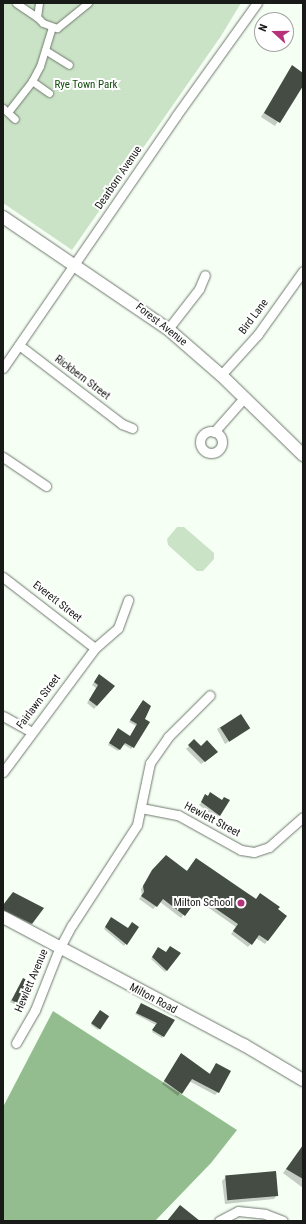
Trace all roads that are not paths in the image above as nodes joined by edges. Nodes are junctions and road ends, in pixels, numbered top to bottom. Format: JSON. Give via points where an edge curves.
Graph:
{"nodes":[{"id":1,"x":39,"y":3,"type":"edge"},
{"id":2,"x":88,"y":3,"type":"edge"},
{"id":3,"x":257,"y":3,"type":"edge"},
{"id":4,"x":19,"y":5,"type":"edge"},
{"id":5,"x":37,"y":17,"type":"junction"},
{"id":6,"x":52,"y":27,"type":"junction"},
{"id":7,"x":45,"y":50,"type":"junction"},
{"id":8,"x":69,"y":65,"type":"dead end"},
{"id":9,"x":32,"y":81,"type":"junction"},
{"id":10,"x":49,"y":93,"type":"dead end"},
{"id":11,"x":6,"y":110,"type":"edge"},
{"id":12,"x":15,"y":119,"type":"dead end"},
{"id":13,"x":3,"y":217,"type":"edge"},
{"id":14,"x":74,"y":263,"type":"junction"},
{"id":15,"x":303,"y":271,"type":"edge"},
{"id":16,"x":205,"y":275,"type":"dead end"},
{"id":17,"x":168,"y":329,"type":"junction"},
{"id":18,"x":19,"y":345,"type":"junction"},
{"id":19,"x":3,"y":368,"type":"edge"},
{"id":20,"x":222,"y":375,"type":"junction"},
{"id":21,"x":244,"y":398,"type":"junction"},
{"id":22,"x":132,"y":428,"type":"dead end"},
{"id":23,"x":214,"y":432,"type":"dead end"},
{"id":24,"x":303,"y":455,"type":"edge"},
{"id":25,"x":3,"y":456,"type":"edge"},
{"id":26,"x":46,"y":486,"type":"dead end"},
{"id":27,"x":3,"y":577,"type":"edge"},
{"id":28,"x":128,"y":600,"type":"dead end"},
{"id":29,"x":96,"y":648,"type":"junction"},
{"id":30,"x":210,"y":695,"type":"dead end"},
{"id":31,"x":3,"y":716,"type":"edge"},
{"id":32,"x":32,"y":732,"type":"junction"},
{"id":33,"x":3,"y":772,"type":"edge"},
{"id":34,"x":141,"y":808,"type":"junction"},
{"id":35,"x":303,"y":817,"type":"edge"},
{"id":36,"x":299,"y":826,"type":"edge"},
{"id":37,"x":3,"y":917,"type":"edge"},
{"id":38,"x":59,"y":949,"type":"junction"},
{"id":39,"x":16,"y":1043,"type":"dead end"},
{"id":40,"x":303,"y":1080,"type":"edge"},
{"id":41,"x":219,"y":1221,"type":"edge"},
{"id":42,"x":283,"y":1221,"type":"edge"}],
"edges":[{"from":1,"to":5,"type":"street"},
{"from":2,"to":6,"type":"street","via":[[64,24]]},
{"from":3,"to":14,"type":"street","name":"Dearborn Avenue"},
{"from":4,"to":5,"type":"street"},
{"from":5,"to":6,"type":"street"},
{"from":6,"to":7,"type":"street"},
{"from":7,"to":8,"type":"street"},
{"from":7,"to":9,"type":"street"},
{"from":9,"to":10,"type":"street"},
{"from":9,"to":11,"type":"street"},
{"from":11,"to":12,"type":"street"},
{"from":13,"to":14,"type":"street","name":"Forest Avenue"},
{"from":14,"to":17,"type":"street","name":"Forest Avenue"},
{"from":14,"to":18,"type":"street","name":"Dearborn Avenue"},
{"from":15,"to":20,"type":"street","name":"Bird Lane","via":[[258,334]]},
{"from":16,"to":17,"type":"street","via":[[199,289]]},
{"from":17,"to":20,"type":"street","name":"Forest Avenue"},
{"from":18,"to":19,"type":"street","name":"Dearborn Avenue"},
{"from":18,"to":22,"type":"street","name":"Rickbern Street","via":[[122,424]]},
{"from":20,"to":21,"type":"street","name":"Forest Avenue"},
{"from":21,"to":23,"type":"street"},
{"from":21,"to":24,"type":"street","name":"Forest Avenue"},
{"from":25,"to":26,"type":"street"},
{"from":27,"to":29,"type":"street","name":"Everett Street"},
{"from":28,"to":29,"type":"street","name":"Fairlawn Street","via":[[118,628]]},
{"from":29,"to":32,"type":"street","name":"Fairlawn Street"},
{"from":30,"to":34,"type":"street","via":[[168,737],[156,754],[146,776]]},
{"from":31,"to":32,"type":"street"},
{"from":32,"to":33,"type":"street","name":"Fairlawn Street"},
{"from":34,"to":36,"type":"street","name":"Hewlett Street","via":[[178,815],[241,850],[254,852],[269,848]]},
{"from":34,"to":38,"type":"street","via":[[130,839],[72,925]]},
{"from":35,"to":36,"type":"street","name":"Hewlett Street"},
{"from":37,"to":38,"type":"street","name":"Milton Road"},
{"from":38,"to":39,"type":"street","name":"Hewlett Avenue","via":[[35,1010]]},
{"from":38,"to":40,"type":"street","name":"Milton Road","via":[[244,1045]]},
{"from":41,"to":42,"type":"street","via":[[238,1211],[265,1214]]}]}
